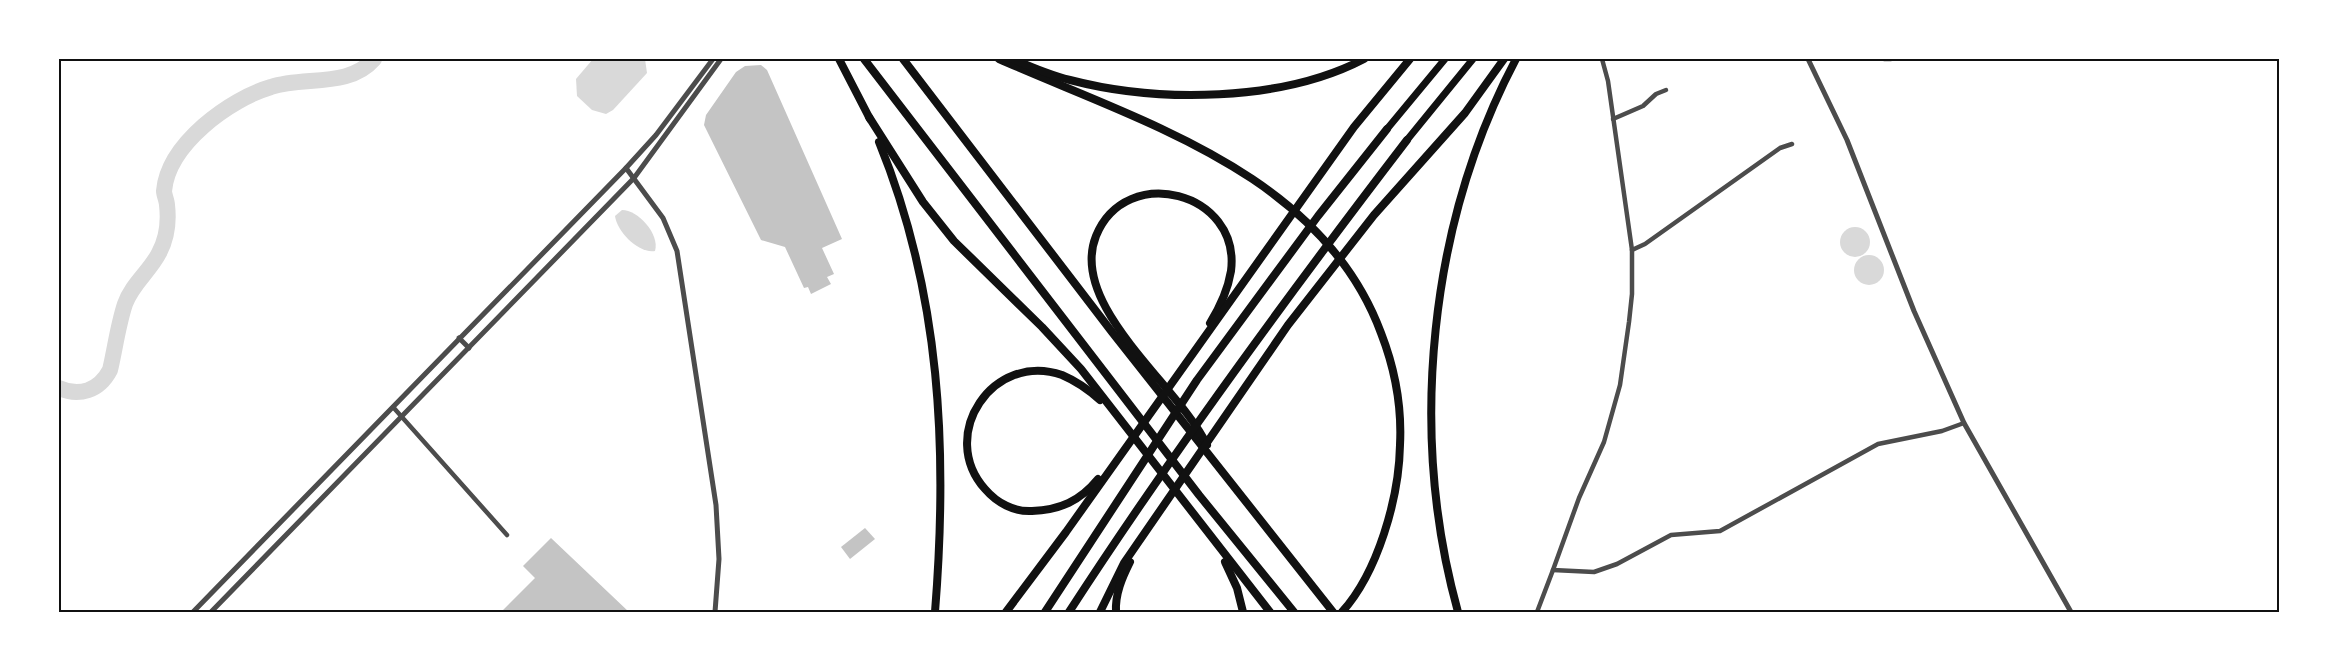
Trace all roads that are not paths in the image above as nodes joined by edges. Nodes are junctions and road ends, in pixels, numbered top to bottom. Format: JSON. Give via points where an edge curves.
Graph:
{"nodes":[{"id":1,"x":713,"y":59,"type":"edge"},
{"id":2,"x":721,"y":59,"type":"edge"},
{"id":3,"x":839,"y":59,"type":"edge"},
{"id":4,"x":864,"y":59,"type":"edge"},
{"id":5,"x":903,"y":59,"type":"edge"},
{"id":6,"x":999,"y":59,"type":"edge"},
{"id":7,"x":1013,"y":59,"type":"edge"},
{"id":8,"x":1364,"y":59,"type":"edge"},
{"id":9,"x":1410,"y":59,"type":"edge"},
{"id":10,"x":1445,"y":59,"type":"edge"},
{"id":11,"x":1473,"y":59,"type":"edge"},
{"id":12,"x":1504,"y":59,"type":"edge"},
{"id":13,"x":1516,"y":59,"type":"edge"},
{"id":14,"x":1602,"y":59,"type":"edge"},
{"id":15,"x":1808,"y":59,"type":"edge"},
{"id":16,"x":1884,"y":59,"type":"edge"},
{"id":17,"x":1891,"y":59,"type":"edge"},
{"id":18,"x":1666,"y":90,"type":"dead end"},
{"id":19,"x":869,"y":116,"type":"junction"},
{"id":20,"x":1613,"y":119,"type":"junction"},
{"id":21,"x":1387,"y":130,"type":"joint"},
{"id":22,"x":1407,"y":140,"type":"joint"},
{"id":23,"x":1792,"y":144,"type":"dead end"},
{"id":24,"x":626,"y":168,"type":"junction"},
{"id":25,"x":634,"y":178,"type":"junction"},
{"id":26,"x":573,"y":222,"type":"junction"},
{"id":27,"x":582,"y":231,"type":"junction"},
{"id":28,"x":1632,"y":250,"type":"junction"},
{"id":29,"x":459,"y":338,"type":"junction"},
{"id":30,"x":469,"y":348,"type":"junction"},
{"id":31,"x":1180,"y":371,"type":"junction"},
{"id":32,"x":1154,"y":379,"type":"junction"},
{"id":33,"x":393,"y":407,"type":"junction"},
{"id":34,"x":403,"y":417,"type":"junction"},
{"id":35,"x":1122,"y":423,"type":"junction"},
{"id":36,"x":1964,"y":423,"type":"junction"},
{"id":37,"x":1138,"y":428,"type":"junction"},
{"id":38,"x":1146,"y":531,"type":"junction"},
{"id":39,"x":508,"y":535,"type":"dead end"},
{"id":40,"x":1216,"y":545,"type":"junction"},
{"id":41,"x":1553,"y":570,"type":"junction"},
{"id":42,"x":1291,"y":609,"type":"edge"},
{"id":43,"x":193,"y":612,"type":"edge"},
{"id":44,"x":212,"y":612,"type":"edge"},
{"id":45,"x":714,"y":612,"type":"edge"},
{"id":46,"x":935,"y":612,"type":"edge"},
{"id":47,"x":1006,"y":612,"type":"edge"},
{"id":48,"x":1045,"y":612,"type":"edge"},
{"id":49,"x":1069,"y":612,"type":"edge"},
{"id":50,"x":1100,"y":612,"type":"edge"},
{"id":51,"x":1116,"y":612,"type":"edge"},
{"id":52,"x":1243,"y":612,"type":"edge"},
{"id":53,"x":1270,"y":612,"type":"edge"},
{"id":54,"x":1333,"y":612,"type":"edge"},
{"id":55,"x":1342,"y":612,"type":"edge"},
{"id":56,"x":1458,"y":612,"type":"edge"},
{"id":57,"x":1536,"y":612,"type":"edge"},
{"id":58,"x":2071,"y":612,"type":"edge"}],
"edges":[{"from":1,"to":24,"type":"street","via":[[656,135]]},
{"from":2,"to":25,"type":"street"},
{"from":3,"to":19,"type":"highway"},
{"from":4,"to":42,"type":"highway","via":[[1199,495]]},
{"from":5,"to":32,"type":"highway"},
{"from":6,"to":55,"type":"highway","via":[[1184,140],[1244,173],[1293,210],[1328,244],[1359,285],[1378,325],[1394,375],[1401,426],[1400,462],[1395,495],[1381,542],[1369,569]]},
{"from":7,"to":8,"type":"highway","via":[[1069,80],[1120,90],[1174,95],[1262,90],[1310,79]]},
{"from":9,"to":31,"type":"highway","via":[[1354,126]]},
{"from":10,"to":21,"type":"main road"},
{"from":11,"to":22,"type":"main road"},
{"from":12,"to":38,"type":"highway","via":[[1465,113],[1374,215],[1293,318]]},
{"from":13,"to":56,"type":"highway","via":[[1491,110],[1467,180],[1448,256],[1436,339],[1432,425],[1434,466],[1444,548]]},
{"from":14,"to":20,"type":"street"},
{"from":15,"to":36,"type":"street","via":[[1857,164],[1914,311]]},
{"from":16,"to":17,"type":"street"},
{"from":18,"to":20,"type":"street","via":[[1643,106]]},
{"from":19,"to":35,"type":"highway","via":[[922,202],[975,262],[1060,346]]},
{"from":19,"to":46,"type":"highway","via":[[914,244],[932,334],[941,440]]},
{"from":20,"to":28,"type":"street"},
{"from":21,"to":48,"type":"highway","via":[[1318,216],[1197,380]]},
{"from":22,"to":49,"type":"highway","via":[[1219,390]]},
{"from":23,"to":28,"type":"street","via":[[1780,148]]},
{"from":24,"to":25,"type":"street"},
{"from":24,"to":26,"type":"street"},
{"from":25,"to":27,"type":"street"},
{"from":25,"to":45,"type":"street","via":[[663,218],[679,260],[716,505],[719,559]]},
{"from":26,"to":27,"type":"street"},
{"from":26,"to":29,"type":"street"},
{"from":27,"to":30,"type":"street"},
{"from":28,"to":41,"type":"street","via":[[1632,294],[1620,385],[1604,442]]},
{"from":29,"to":30,"type":"street"},
{"from":29,"to":33,"type":"street"},
{"from":30,"to":34,"type":"street"},
{"from":31,"to":32,"type":"highway","via":[[1222,302],[1231,269],[1228,242],[1221,227],[1199,204],[1183,196],[1152,193],[1129,200],[1106,217],[1092,246],[1090,265],[1098,295]]},
{"from":31,"to":37,"type":"highway"},
{"from":32,"to":54,"type":"highway","via":[[1219,469]]},
{"from":33,"to":34,"type":"street"},
{"from":33,"to":43,"type":"street"},
{"from":34,"to":39,"type":"street"},
{"from":34,"to":44,"type":"street"},
{"from":35,"to":37,"type":"highway","via":[[1098,398],[1076,382],[1061,375],[1029,372],[996,385],[978,402],[968,428],[969,458],[978,481],[991,496],[1009,507],[1028,511],[1061,508],[1093,486]]},
{"from":35,"to":40,"type":"highway"},
{"from":36,"to":41,"type":"street","via":[[1942,431],[1878,444],[1720,531],[1671,535],[1617,564],[1594,572]]},
{"from":36,"to":58,"type":"street"},
{"from":37,"to":47,"type":"highway"},
{"from":38,"to":50,"type":"highway","via":[[1114,581]]},
{"from":38,"to":51,"type":"highway","via":[[1119,586]]},
{"from":40,"to":52,"type":"highway","via":[[1237,588]]},
{"from":40,"to":53,"type":"highway"},
{"from":41,"to":57,"type":"street"}]}
